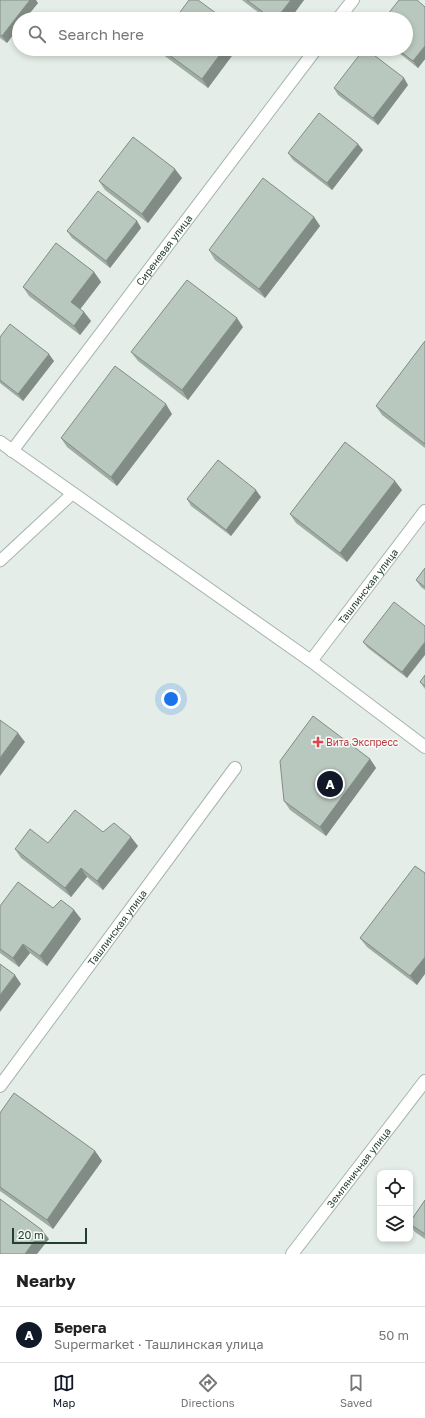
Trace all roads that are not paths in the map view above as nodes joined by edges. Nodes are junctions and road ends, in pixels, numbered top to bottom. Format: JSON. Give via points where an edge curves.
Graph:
{"nodes":[{"id":1,"x":353,"y":0,"type":"edge"},
{"id":2,"x":344,"y":12,"type":"edge"},
{"id":3,"x":311,"y":56,"type":"edge"},
{"id":4,"x":0,"y":442,"type":"edge"},
{"id":5,"x":12,"y":451,"type":"junction"},
{"id":6,"x":72,"y":494,"type":"junction"},
{"id":7,"x":425,"y":511,"type":"edge"},
{"id":8,"x":0,"y":561,"type":"edge"},
{"id":9,"x":311,"y":661,"type":"junction"},
{"id":10,"x":425,"y":747,"type":"edge"},
{"id":11,"x":234,"y":768,"type":"dead end"},
{"id":12,"x":425,"y":1081,"type":"edge"},
{"id":13,"x":0,"y":1086,"type":"edge"},
{"id":14,"x":292,"y":1254,"type":"edge"}],
"edges":[{"from":1,"to":2,"type":"street"},
{"from":3,"to":5,"type":"street","name":"Сиреневая улица"},
{"from":4,"to":5,"type":"street"},
{"from":5,"to":6,"type":"street"},
{"from":6,"to":8,"type":"lane"},
{"from":6,"to":9,"type":"street"},
{"from":7,"to":9,"type":"street","name":"Ташлинская улица"},
{"from":9,"to":10,"type":"street"},
{"from":11,"to":13,"type":"street","name":"Ташлинская улица"},
{"from":12,"to":14,"type":"street","name":"Земляничная улица"}]}
